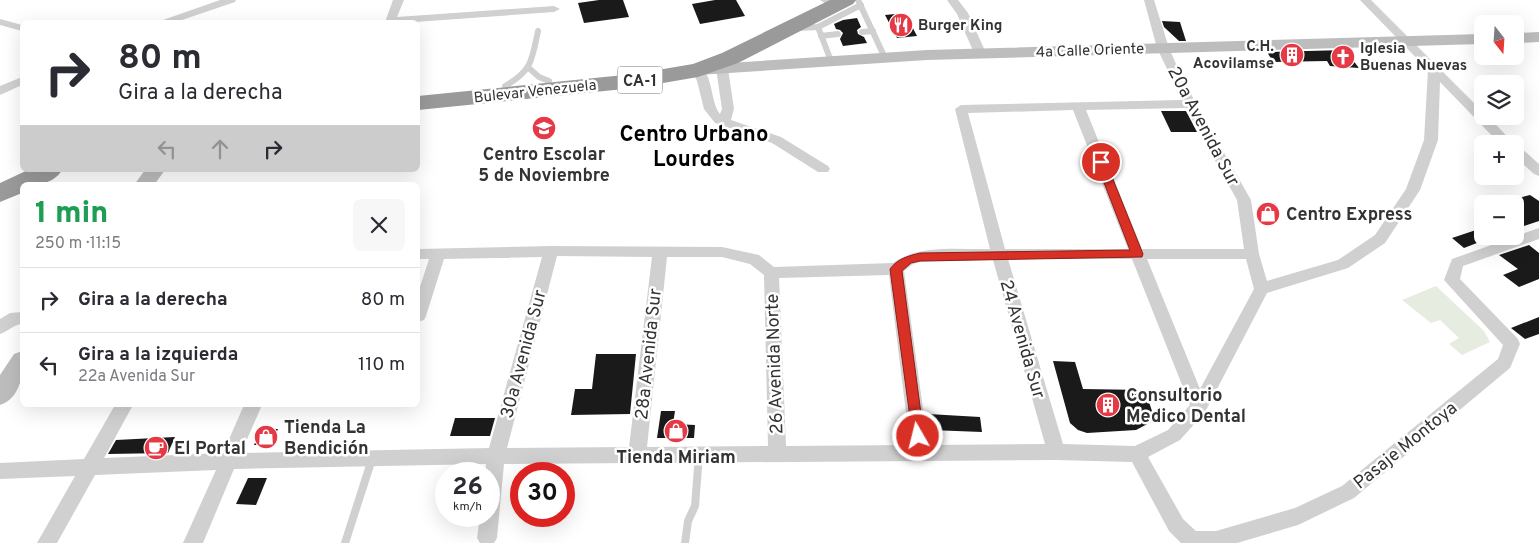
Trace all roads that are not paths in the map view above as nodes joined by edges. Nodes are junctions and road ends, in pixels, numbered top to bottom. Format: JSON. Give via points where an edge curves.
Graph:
{"nodes":[{"id":1,"x":232,"y":0,"type":"edge"},
{"id":2,"x":399,"y":0,"type":"edge"},
{"id":3,"x":952,"y":0,"type":"edge"},
{"id":4,"x":1149,"y":0,"type":"edge"},
{"id":5,"x":1365,"y":0,"type":"edge"},
{"id":6,"x":841,"y":1,"type":"edge"},
{"id":7,"x":554,"y":9,"type":"dead end"},
{"id":8,"x":173,"y":20,"type":"edge"},
{"id":9,"x":391,"y":20,"type":"edge"},
{"id":10,"x":415,"y":20,"type":"edge"},
{"id":11,"x":0,"y":22,"type":"edge"},
{"id":12,"x":20,"y":27,"type":"edge"},
{"id":13,"x":818,"y":27,"type":"junction"},
{"id":14,"x":791,"y":28,"type":"junction"},
{"id":15,"x":538,"y":31,"type":"dead end"},
{"id":16,"x":873,"y":31,"type":"junction"},
{"id":17,"x":862,"y":32,"type":"dead end"},
{"id":18,"x":838,"y":34,"type":"dead end"},
{"id":19,"x":821,"y":36,"type":"junction"},
{"id":20,"x":1539,"y":37,"type":"edge"},
{"id":21,"x":1524,"y":38,"type":"edge"},
{"id":22,"x":1474,"y":39,"type":"edge"},
{"id":23,"x":1407,"y":42,"type":"junction"},
{"id":24,"x":1163,"y":48,"type":"junction"},
{"id":25,"x":980,"y":53,"type":"junction"},
{"id":26,"x":885,"y":58,"type":"junction"},
{"id":27,"x":698,"y":60,"type":"junction"},
{"id":28,"x":831,"y":62,"type":"junction"},
{"id":29,"x":722,"y":66,"type":"junction"},
{"id":30,"x":530,"y":70,"type":"junction"},
{"id":31,"x":1434,"y":70,"type":"junction"},
{"id":32,"x":549,"y":81,"type":"junction"},
{"id":33,"x":20,"y":82,"type":"edge"},
{"id":34,"x":505,"y":86,"type":"junction"},
{"id":35,"x":0,"y":91,"type":"edge"},
{"id":36,"x":420,"y":94,"type":"edge"},
{"id":37,"x":420,"y":102,"type":"edge"},
{"id":38,"x":1190,"y":104,"type":"junction"},
{"id":39,"x":1078,"y":106,"type":"junction"},
{"id":40,"x":724,"y":121,"type":"junction"},
{"id":41,"x":1499,"y":135,"type":"edge"},
{"id":42,"x":1524,"y":158,"type":"edge"},
{"id":43,"x":823,"y":169,"type":"dead end"},
{"id":44,"x":1539,"y":171,"type":"edge"},
{"id":45,"x":46,"y":172,"type":"edge"},
{"id":46,"x":63,"y":172,"type":"edge"},
{"id":47,"x":24,"y":182,"type":"edge"},
{"id":48,"x":41,"y":182,"type":"edge"},
{"id":49,"x":20,"y":184,"type":"edge"},
{"id":50,"x":20,"y":191,"type":"edge"},
{"id":51,"x":0,"y":193,"type":"edge"},
{"id":52,"x":0,"y":202,"type":"edge"},
{"id":53,"x":1539,"y":233,"type":"edge"},
{"id":54,"x":551,"y":251,"type":"junction"},
{"id":55,"x":438,"y":253,"type":"junction"},
{"id":56,"x":660,"y":253,"type":"junction"},
{"id":57,"x":420,"y":254,"type":"edge"},
{"id":58,"x":999,"y":254,"type":"junction"},
{"id":59,"x":1138,"y":254,"type":"junction"},
{"id":60,"x":1252,"y":254,"type":"junction"},
{"id":61,"x":896,"y":269,"type":"junction"},
{"id":62,"x":771,"y":273,"type":"junction"},
{"id":63,"x":1262,"y":289,"type":"junction"},
{"id":64,"x":420,"y":310,"type":"edge"},
{"id":65,"x":20,"y":318,"type":"edge"},
{"id":66,"x":0,"y":328,"type":"edge"},
{"id":67,"x":20,"y":364,"type":"edge"},
{"id":68,"x":0,"y":395,"type":"edge"},
{"id":69,"x":123,"y":407,"type":"edge"},
{"id":70,"x":252,"y":407,"type":"edge"},
{"id":71,"x":1199,"y":407,"type":"junction"},
{"id":72,"x":1056,"y":452,"type":"junction"},
{"id":73,"x":920,"y":454,"type":"junction"},
{"id":74,"x":1137,"y":454,"type":"junction"},
{"id":75,"x":637,"y":455,"type":"junction"},
{"id":76,"x":699,"y":455,"type":"junction"},
{"id":77,"x":777,"y":455,"type":"junction"},
{"id":78,"x":496,"y":456,"type":"junction"},
{"id":79,"x":372,"y":459,"type":"junction"},
{"id":80,"x":227,"y":461,"type":"junction"},
{"id":81,"x":89,"y":467,"type":"junction"},
{"id":82,"x":0,"y":471,"type":"edge"},
{"id":83,"x":487,"y":538,"type":"dead end"},
{"id":84,"x":47,"y":543,"type":"edge"},
{"id":85,"x":193,"y":543,"type":"edge"},
{"id":86,"x":345,"y":543,"type":"edge"},
{"id":87,"x":684,"y":543,"type":"edge"}],
"edges":[{"from":1,"to":8,"type":"street"},
{"from":2,"to":9,"type":"street"},
{"from":3,"to":25,"type":"street","via":[[962,13]]},
{"from":4,"to":24,"type":"street","name":"20a Avenida Sur"},
{"from":5,"to":23,"type":"street"},
{"from":6,"to":13,"type":"lane"},
{"from":6,"to":14,"type":"highway","name":"Bulevar Venezuela","number":"CA-1"},
{"from":6,"to":16,"type":"lane"},
{"from":6,"to":27,"type":"highway","name":"Bulevar Venezuela","number":"CA-1","via":[[759,32]]},
{"from":7,"to":10,"type":"street"},
{"from":11,"to":12,"type":"street"},
{"from":13,"to":14,"type":"lane"},
{"from":13,"to":19,"type":"lane"},
{"from":14,"to":29,"type":"highway","name":"Bulevar Venezuela","number":"CA-1"},
{"from":15,"to":30,"type":"lane"},
{"from":16,"to":17,"type":"lane"},
{"from":16,"to":26,"type":"lane"},
{"from":18,"to":19,"type":"lane"},
{"from":19,"to":28,"type":"lane"},
{"from":20,"to":21,"type":"street"},
{"from":22,"to":23,"type":"street","name":"4a Calle Oriente"},
{"from":23,"to":24,"type":"street","name":"4a Calle Oriente"},
{"from":23,"to":31,"type":"street"},
{"from":24,"to":25,"type":"street","name":"4a Calle Oriente"},
{"from":24,"to":38,"type":"street","name":"20a Avenida Sur"},
{"from":25,"to":26,"type":"street","name":"4a Calle Oriente"},
{"from":26,"to":28,"type":"street","name":"4a Calle Oriente"},
{"from":27,"to":29,"type":"highway","name":"Bulevar Venezuela","number":"CA-1"},
{"from":27,"to":32,"type":"highway","name":"Bulevar Venezuela","number":"CA-1"},
{"from":27,"to":37,"type":"highway","name":"Bulevar Venezuela","number":"CA-1","via":[[634,81]]},
{"from":27,"to":40,"type":"street","via":[[709,107]]},
{"from":28,"to":29,"type":"street","name":"4a Calle Oriente"},
{"from":29,"to":40,"type":"street","via":[[728,109]]},
{"from":30,"to":32,"type":"lane"},
{"from":30,"to":34,"type":"lane"},
{"from":31,"to":41,"type":"street"},
{"from":31,"to":63,"type":"street","via":[[1431,140],[1413,190],[1380,239],[1343,264]]},
{"from":32,"to":34,"type":"highway","name":"Bulevar Venezuela","number":"CA-1"},
{"from":33,"to":35,"type":"street"},
{"from":34,"to":36,"type":"highway","name":"Bulevar Venezuela","number":"CA-1"},
{"from":38,"to":39,"type":"street"},
{"from":38,"to":60,"type":"street","name":"20a Avenida Sur","via":[[1244,200]]},
{"from":39,"to":58,"type":"street","name":"24 Avenida Sur","via":[[961,109]]},
{"from":39,"to":59,"type":"street"},
{"from":40,"to":43,"type":"street","via":[[790,145]]},
{"from":42,"to":44,"type":"street"},
{"from":45,"to":47,"type":"highway"},
{"from":46,"to":48,"type":"highway"},
{"from":49,"to":51,"type":"highway"},
{"from":50,"to":52,"type":"highway"},
{"from":53,"to":74,"type":"street","name":"Pasaje Montoya","via":[[1456,263],[1452,280],[1512,344],[1504,364],[1348,492],[1298,516],[1216,540],[1200,541],[1179,529]]},
{"from":54,"to":55,"type":"street"},
{"from":54,"to":56,"type":"street"},
{"from":54,"to":78,"type":"street","name":"30a Avenida Sur"},
{"from":55,"to":57,"type":"street"},
{"from":55,"to":64,"type":"street"},
{"from":56,"to":62,"type":"street","via":[[722,252],[754,259]]},
{"from":56,"to":75,"type":"street","name":"28a Avenida Sur"},
{"from":58,"to":59,"type":"street"},
{"from":58,"to":61,"type":"street","via":[[920,257],[908,260]]},
{"from":58,"to":72,"type":"street","name":"24 Avenida Sur"},
{"from":59,"to":60,"type":"street"},
{"from":59,"to":71,"type":"street"},
{"from":60,"to":63,"type":"street","name":"20a Avenida Sur"},
{"from":61,"to":62,"type":"street"},
{"from":61,"to":73,"type":"street"},
{"from":62,"to":77,"type":"street","name":"26 Avenida Norte"},
{"from":63,"to":71,"type":"street"},
{"from":65,"to":66,"type":"street","via":[[10,319]]},
{"from":67,"to":68,"type":"street"},
{"from":69,"to":81,"type":"street"},
{"from":70,"to":80,"type":"street"},
{"from":71,"to":74,"type":"street","via":[[1174,435]]},
{"from":72,"to":73,"type":"street"},
{"from":72,"to":74,"type":"street"},
{"from":73,"to":77,"type":"street"},
{"from":75,"to":76,"type":"street"},
{"from":75,"to":78,"type":"street"},
{"from":76,"to":77,"type":"street"},
{"from":76,"to":87,"type":"lane","via":[[695,506]]},
{"from":78,"to":79,"type":"street"},
{"from":78,"to":83,"type":"street","name":"30a Avenida Sur"},
{"from":79,"to":80,"type":"street"},
{"from":79,"to":86,"type":"lane"},
{"from":80,"to":81,"type":"street"},
{"from":80,"to":85,"type":"street"},
{"from":81,"to":82,"type":"street"},
{"from":81,"to":84,"type":"street"}]}
